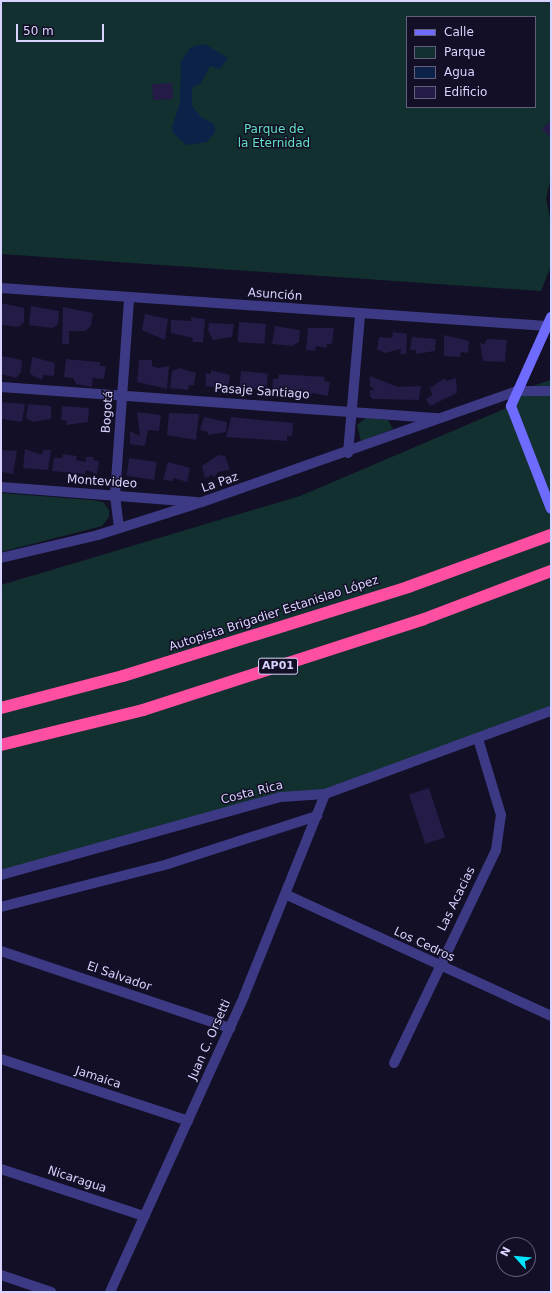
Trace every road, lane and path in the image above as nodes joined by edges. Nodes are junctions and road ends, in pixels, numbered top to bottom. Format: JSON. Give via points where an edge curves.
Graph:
{"nodes":[{"id":1,"x":1,"y":288,"type":"edge"},
{"id":2,"x":129,"y":298,"type":"junction"},
{"id":3,"x":360,"y":315,"type":"junction"},
{"id":4,"x":549,"y":322,"type":"edge"},
{"id":5,"x":1,"y":387,"type":"edge"},
{"id":6,"x":517,"y":391,"type":"junction"},
{"id":7,"x":551,"y":391,"type":"edge"},
{"id":8,"x":122,"y":396,"type":"junction"},
{"id":9,"x":352,"y":412,"type":"junction"},
{"id":10,"x":442,"y":418,"type":"junction"},
{"id":11,"x":348,"y":452,"type":"junction"},
{"id":12,"x":1,"y":487,"type":"edge"},
{"id":13,"x":115,"y":495,"type":"junction"},
{"id":14,"x":202,"y":502,"type":"junction"},
{"id":15,"x":551,"y":509,"type":"edge"},
{"id":16,"x":119,"y":528,"type":"junction"},
{"id":17,"x":551,"y":535,"type":"edge"},
{"id":18,"x":1,"y":558,"type":"edge"},
{"id":19,"x":551,"y":571,"type":"edge"},
{"id":20,"x":1,"y":708,"type":"edge"},
{"id":21,"x":551,"y":711,"type":"edge"},
{"id":22,"x":478,"y":739,"type":"junction"},
{"id":23,"x":1,"y":745,"type":"edge"},
{"id":24,"x":325,"y":794,"type":"junction"},
{"id":25,"x":316,"y":816,"type":"junction"},
{"id":26,"x":1,"y":875,"type":"edge"},
{"id":27,"x":287,"y":895,"type":"junction"},
{"id":28,"x":1,"y":907,"type":"edge"},
{"id":29,"x":1,"y":951,"type":"edge"},
{"id":30,"x":440,"y":966,"type":"junction"},
{"id":31,"x":551,"y":1016,"type":"edge"},
{"id":32,"x":230,"y":1028,"type":"junction"},
{"id":33,"x":1,"y":1059,"type":"edge"},
{"id":34,"x":394,"y":1063,"type":"dead end"},
{"id":35,"x":188,"y":1121,"type":"junction"},
{"id":36,"x":1,"y":1169,"type":"edge"},
{"id":37,"x":144,"y":1216,"type":"junction"},
{"id":38,"x":1,"y":1275,"type":"edge"},
{"id":39,"x":52,"y":1292,"type":"edge"},
{"id":40,"x":110,"y":1292,"type":"edge"}],
"edges":[{"from":1,"to":2,"type":"street","name":"Asunción"},
{"from":2,"to":3,"type":"street","name":"Asunción"},
{"from":2,"to":8,"type":"street","name":"Bogotá"},
{"from":3,"to":4,"type":"street","name":"Asunción"},
{"from":3,"to":9,"type":"street"},
{"from":4,"to":6,"type":"street"},
{"from":5,"to":8,"type":"street","name":"Pasaje Santiago"},
{"from":6,"to":7,"type":"street"},
{"from":6,"to":10,"type":"street","name":"Pasaje Santiago"},
{"from":6,"to":15,"type":"street","via":[[511,406]]},
{"from":8,"to":9,"type":"street","name":"Pasaje Santiago"},
{"from":8,"to":13,"type":"street","name":"Bogotá"},
{"from":9,"to":10,"type":"street","name":"Pasaje Santiago"},
{"from":9,"to":11,"type":"street"},
{"from":10,"to":11,"type":"street","name":"La Paz"},
{"from":11,"to":14,"type":"street","name":"La Paz"},
{"from":12,"to":13,"type":"street","name":"Montevideo"},
{"from":13,"to":14,"type":"street","name":"Montevideo"},
{"from":13,"to":16,"type":"street","name":"Bogotá"},
{"from":14,"to":16,"type":"street","name":"La Paz"},
{"from":16,"to":18,"type":"street","name":"La Paz"},
{"from":17,"to":20,"type":"highway","name":"Autopista Brigadier Estanislao López","via":[[408,587],[168,662]]},
{"from":19,"to":23,"type":"highway","number":"AP01","via":[[424,619],[143,710]]},
{"from":21,"to":22,"type":"street","name":"Costa Rica"},
{"from":22,"to":24,"type":"street","name":"Costa Rica"},
{"from":22,"to":30,"type":"street","name":"Las Acacias","via":[[501,815],[496,850]]},
{"from":24,"to":25,"type":"street","name":"Juan C. Orsetti"},
{"from":24,"to":26,"type":"street","name":"Costa Rica","via":[[281,797]]},
{"from":25,"to":27,"type":"street","name":"Juan C. Orsetti"},
{"from":25,"to":28,"type":"street","via":[[168,864]]},
{"from":27,"to":30,"type":"street","name":"Los Cedros"},
{"from":27,"to":32,"type":"street","name":"Juan C. Orsetti"},
{"from":29,"to":32,"type":"street","name":"El Salvador"},
{"from":30,"to":31,"type":"street","name":"Los Cedros"},
{"from":30,"to":34,"type":"street","name":"Las Acacias"},
{"from":32,"to":35,"type":"street","name":"Juan C. Orsetti"},
{"from":33,"to":35,"type":"street","name":"Jamaica"},
{"from":35,"to":37,"type":"street","name":"Juan C. Orsetti"},
{"from":36,"to":37,"type":"street","name":"Nicaragua"},
{"from":37,"to":40,"type":"street","name":"Juan C. Orsetti"},
{"from":38,"to":39,"type":"street"}]}
